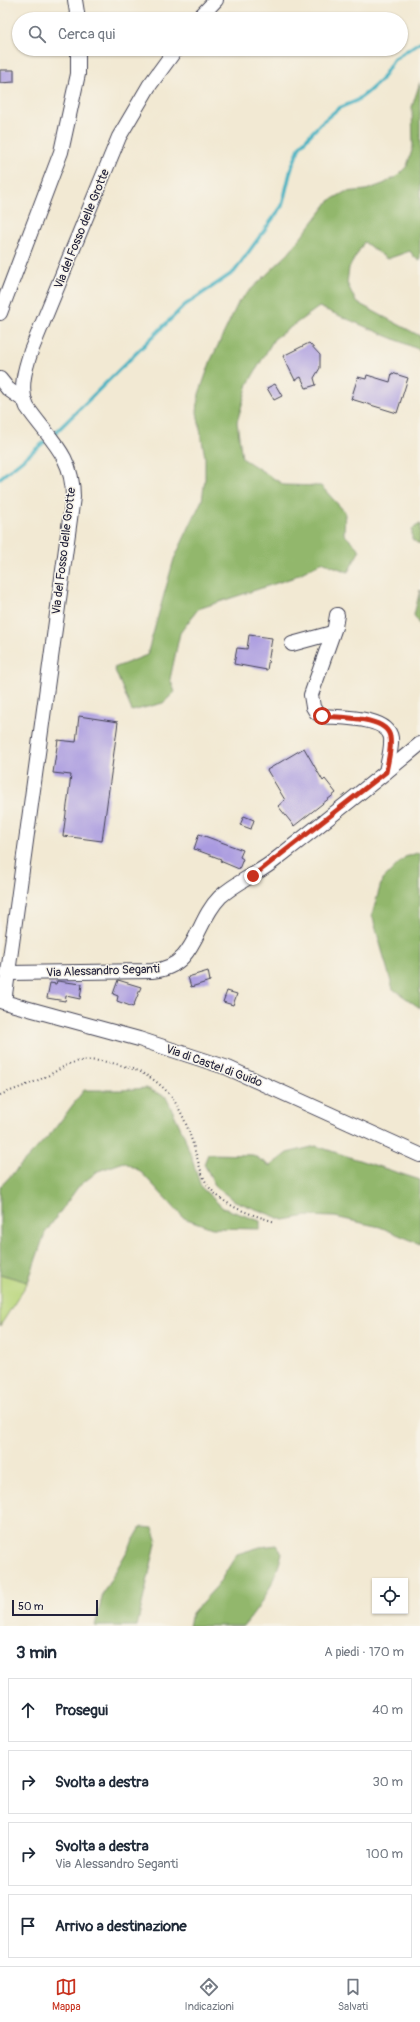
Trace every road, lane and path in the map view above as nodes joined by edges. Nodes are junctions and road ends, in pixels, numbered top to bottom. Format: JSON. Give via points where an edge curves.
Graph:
{"nodes":[{"id":1,"x":75,"y":0,"type":"edge"},
{"id":2,"x":216,"y":0,"type":"edge"},
{"id":3,"x":77,"y":12,"type":"edge"},
{"id":4,"x":205,"y":12,"type":"edge"},
{"id":5,"x":78,"y":56,"type":"edge"},
{"id":6,"x":171,"y":56,"type":"edge"},
{"id":7,"x":0,"y":314,"type":"edge"},
{"id":8,"x":0,"y":379,"type":"edge"},
{"id":9,"x":25,"y":401,"type":"junction"},
{"id":10,"x":337,"y":615,"type":"dead end"},
{"id":11,"x":332,"y":634,"type":"junction"},
{"id":12,"x":292,"y":644,"type":"dead end"},
{"id":13,"x":420,"y":744,"type":"edge"},
{"id":14,"x":386,"y":772,"type":"junction"},
{"id":15,"x":8,"y":973,"type":"junction"},
{"id":16,"x":2,"y":1002,"type":"edge"},
{"id":17,"x":0,"y":1095,"type":"edge"},
{"id":18,"x":420,"y":1155,"type":"edge"},
{"id":19,"x":275,"y":1222,"type":"dead end"}],
"edges":[{"from":1,"to":3,"type":"street"},
{"from":2,"to":4,"type":"street"},
{"from":5,"to":7,"type":"street","via":[[78,74],[61,152]]},
{"from":6,"to":9,"type":"street","name":"Via del Fosso delle Grotte","via":[[149,86],[119,137],[31,351],[23,380]]},
{"from":8,"to":9,"type":"street"},
{"from":9,"to":15,"type":"street","name":"Via del Fosso delle Grotte","via":[[65,460],[71,473],[73,497]]},
{"from":10,"to":11,"type":"street"},
{"from":11,"to":12,"type":"street"},
{"from":11,"to":14,"type":"street","via":[[311,695],[313,707],[322,716],[370,721],[380,723],[386,728],[391,738]]},
{"from":13,"to":14,"type":"street","name":"Via Alessandro Seganti"},
{"from":14,"to":15,"type":"street","name":"Via Alessandro Seganti","via":[[269,864],[222,896],[213,905],[188,952],[171,967],[152,971]]},
{"from":15,"to":16,"type":"street","name":"Via del Fosso delle Grotte"},
{"from":16,"to":18,"type":"street","name":"Via di Castel di Guido","via":[[139,1039],[232,1070]]},
{"from":17,"to":19,"type":"path","via":[[45,1077],[72,1062],[114,1063],[133,1069],[155,1081],[174,1098],[188,1128],[203,1178],[218,1196],[234,1208]]}]}
